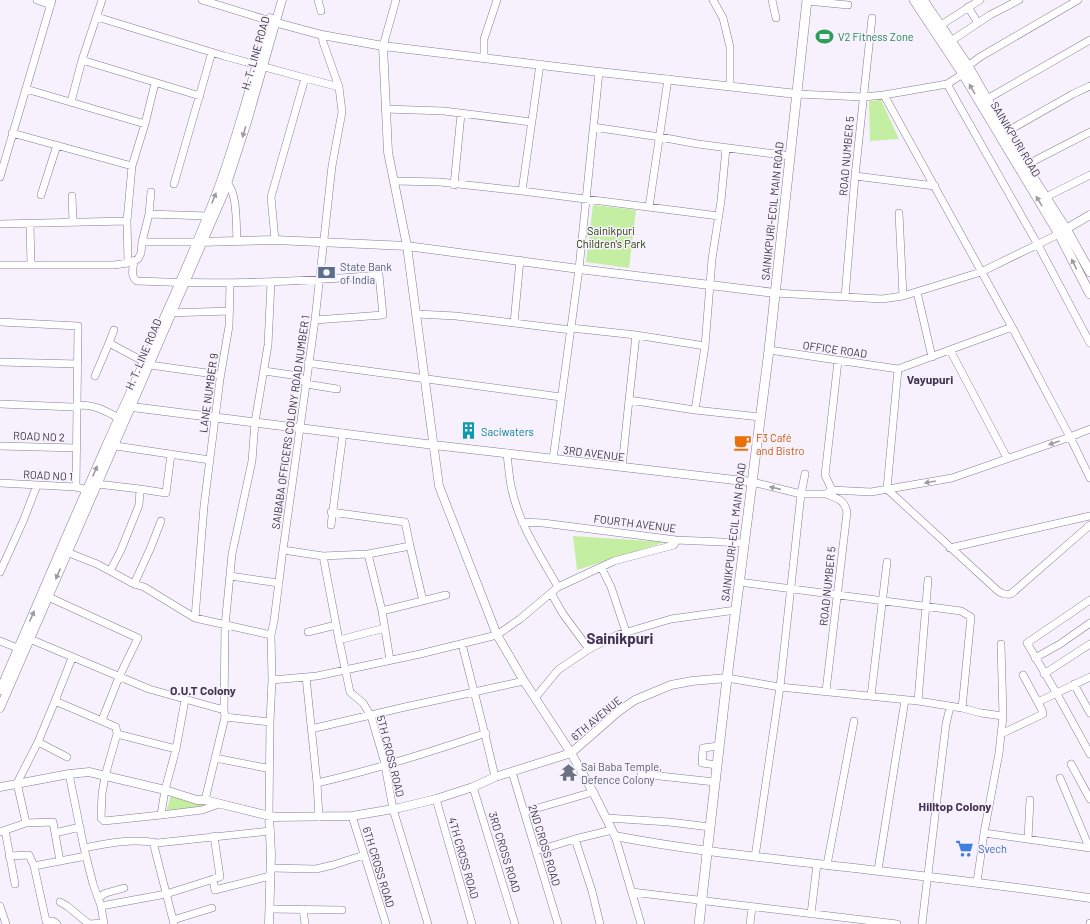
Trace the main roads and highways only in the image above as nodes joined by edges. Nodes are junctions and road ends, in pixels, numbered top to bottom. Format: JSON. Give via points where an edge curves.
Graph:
{"nodes":[{"id":1,"x":807,"y":0,"type":"edge"},
{"id":2,"x":914,"y":0,"type":"edge"},
{"id":3,"x":923,"y":0,"type":"edge"},
{"id":4,"x":966,"y":70,"type":"junction"},
{"id":5,"x":1063,"y":231,"type":"junction"},
{"id":6,"x":1090,"y":272,"type":"edge"},
{"id":7,"x":1090,"y":294,"type":"edge"},
{"id":8,"x":699,"y":924,"type":"edge"}],
"edges":[{"from":1,"to":8,"type":"main road","name":"SAINIKPURI-ECIL MAIN ROAD","via":[[775,292]]},
{"from":2,"to":4,"type":"main road","name":"SAINIKPURI ROAD"},
{"from":3,"to":4,"type":"main road","name":"SAINIKPURI ROAD","via":[[951,41]]},
{"from":5,"to":4,"type":"main road","name":"SAINIKPURI ROAD","one_way":true},
{"from":4,"to":5,"type":"main road","name":"SAINIKPURI ROAD","via":[[987,99],[1046,197]]},
{"from":5,"to":6,"type":"main road","name":"SAINIKPURI ROAD"},
{"from":7,"to":5,"type":"main road","name":"SAINIKPURI ROAD","one_way":true}]}
